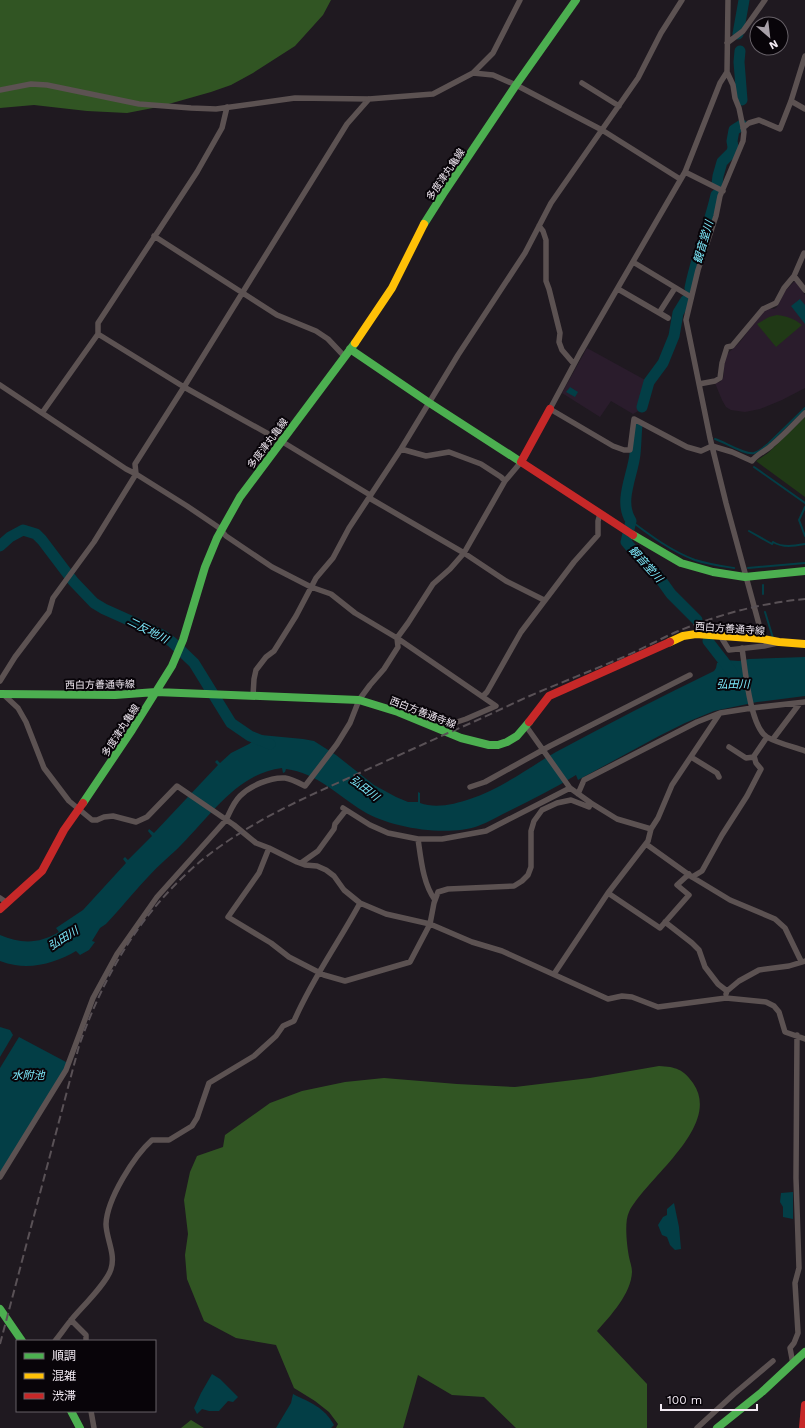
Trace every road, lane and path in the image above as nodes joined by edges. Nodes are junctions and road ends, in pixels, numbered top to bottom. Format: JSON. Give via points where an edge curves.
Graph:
{"nodes":[{"id":1,"x":520,"y":0,"type":"edge"},
{"id":2,"x":576,"y":0,"type":"edge"},
{"id":3,"x":682,"y":0,"type":"edge"},
{"id":4,"x":728,"y":0,"type":"edge"},
{"id":5,"x":765,"y":0,"type":"edge"},
{"id":6,"x":728,"y":43,"type":"junction"},
{"id":7,"x":805,"y":56,"type":"edge"},
{"id":8,"x":727,"y":72,"type":"junction"},
{"id":9,"x":473,"y":73,"type":"junction"},
{"id":10,"x":582,"y":83,"type":"dead end"},
{"id":11,"x":516,"y":85,"type":"junction"},
{"id":12,"x":0,"y":90,"type":"edge"},
{"id":13,"x":369,"y":99,"type":"junction"},
{"id":14,"x":791,"y":101,"type":"junction"},
{"id":15,"x":619,"y":106,"type":"junction"},
{"id":16,"x":227,"y":107,"type":"junction"},
{"id":17,"x":805,"y":109,"type":"edge"},
{"id":18,"x":743,"y":128,"type":"junction"},
{"id":19,"x":602,"y":130,"type":"junction"},
{"id":20,"x":685,"y":172,"type":"junction"},
{"id":21,"x":680,"y":180,"type":"junction"},
{"id":22,"x":723,"y":191,"type":"junction"},
{"id":23,"x":539,"y":226,"type":"junction"},
{"id":24,"x":154,"y":236,"type":"junction"},
{"id":25,"x":804,"y":253,"type":"edge"},
{"id":26,"x":633,"y":262,"type":"junction"},
{"id":27,"x":794,"y":276,"type":"junction"},
{"id":28,"x":675,"y":288,"type":"junction"},
{"id":29,"x":618,"y":289,"type":"junction"},
{"id":30,"x":805,"y":290,"type":"edge"},
{"id":31,"x":242,"y":292,"type":"junction"},
{"id":32,"x":692,"y":297,"type":"junction"},
{"id":33,"x":659,"y":314,"type":"junction"},
{"id":34,"x":668,"y":318,"type":"dead end"},
{"id":35,"x":98,"y":334,"type":"junction"},
{"id":36,"x":350,"y":349,"type":"junction"},
{"id":37,"x":344,"y":357,"type":"junction"},
{"id":38,"x":574,"y":364,"type":"junction"},
{"id":39,"x":699,"y":384,"type":"junction"},
{"id":40,"x":0,"y":385,"type":"edge"},
{"id":41,"x":184,"y":387,"type":"junction"},
{"id":42,"x":428,"y":402,"type":"junction"},
{"id":43,"x":550,"y":409,"type":"junction"},
{"id":44,"x":42,"y":413,"type":"junction"},
{"id":45,"x":805,"y":413,"type":"edge"},
{"id":46,"x":281,"y":441,"type":"junction"},
{"id":47,"x":712,"y":446,"type":"junction"},
{"id":48,"x":401,"y":449,"type":"junction"},
{"id":49,"x":520,"y":462,"type":"junction"},
{"id":50,"x":136,"y":474,"type":"junction"},
{"id":51,"x":505,"y":481,"type":"junction"},
{"id":52,"x":370,"y":495,"type":"junction"},
{"id":53,"x":600,"y":514,"type":"junction"},
{"id":54,"x":221,"y":531,"type":"junction"},
{"id":55,"x":464,"y":553,"type":"junction"},
{"id":56,"x":805,"y":571,"type":"edge"},
{"id":57,"x":745,"y":577,"type":"junction"},
{"id":58,"x":312,"y":587,"type":"junction"},
{"id":59,"x":544,"y":600,"type":"junction"},
{"id":60,"x":721,"y":637,"type":"junction"},
{"id":61,"x":397,"y":638,"type":"junction"},
{"id":62,"x":763,"y":639,"type":"junction"},
{"id":63,"x":779,"y":642,"type":"junction"},
{"id":64,"x":805,"y":644,"type":"edge"},
{"id":65,"x":742,"y":648,"type":"junction"},
{"id":66,"x":690,"y":675,"type":"dead end"},
{"id":67,"x":0,"y":681,"type":"edge"},
{"id":68,"x":156,"y":692,"type":"junction"},
{"id":69,"x":2,"y":694,"type":"edge"},
{"id":70,"x":253,"y":696,"type":"junction"},
{"id":71,"x":483,"y":696,"type":"junction"},
{"id":72,"x":359,"y":700,"type":"junction"},
{"id":73,"x":802,"y":703,"type":"edge"},
{"id":74,"x":752,"y":708,"type":"junction"},
{"id":75,"x":720,"y":713,"type":"junction"},
{"id":76,"x":526,"y":726,"type":"junction"},
{"id":77,"x":439,"y":728,"type":"junction"},
{"id":78,"x":770,"y":738,"type":"junction"},
{"id":79,"x":728,"y":747,"type":"dead end"},
{"id":80,"x":545,"y":751,"type":"junction"},
{"id":81,"x":805,"y":751,"type":"edge"},
{"id":82,"x":691,"y":757,"type":"junction"},
{"id":83,"x":754,"y":757,"type":"junction"},
{"id":84,"x":719,"y":777,"type":"dead end"},
{"id":85,"x":470,"y":788,"type":"dead end"},
{"id":86,"x":570,"y":788,"type":"junction"},
{"id":87,"x":578,"y":794,"type":"junction"},
{"id":88,"x":591,"y":803,"type":"junction"},
{"id":89,"x":79,"y":809,"type":"junction"},
{"id":90,"x":226,"y":820,"type":"junction"},
{"id":91,"x":651,"y":829,"type":"junction"},
{"id":92,"x":418,"y":839,"type":"junction"},
{"id":93,"x":648,"y":841,"type":"junction"},
{"id":94,"x":269,"y":848,"type":"junction"},
{"id":95,"x":301,"y":863,"type":"junction"},
{"id":96,"x":690,"y":876,"type":"junction"},
{"id":97,"x":608,"y":893,"type":"junction"},
{"id":98,"x":3,"y":900,"type":"edge"},
{"id":99,"x":435,"y":900,"type":"junction"},
{"id":100,"x":360,"y":903,"type":"junction"},
{"id":101,"x":0,"y":909,"type":"edge"},
{"id":102,"x":665,"y":922,"type":"junction"},
{"id":103,"x":430,"y":924,"type":"junction"},
{"id":104,"x":803,"y":961,"type":"edge"},
{"id":105,"x":319,"y":972,"type":"junction"},
{"id":106,"x":554,"y":974,"type":"junction"},
{"id":107,"x":727,"y":991,"type":"junction"},
{"id":108,"x":726,"y":998,"type":"junction"},
{"id":109,"x":797,"y":1035,"type":"junction"},
{"id":110,"x":805,"y":1039,"type":"edge"},
{"id":111,"x":0,"y":1177,"type":"edge"},
{"id":112,"x":0,"y":1310,"type":"edge"},
{"id":113,"x":71,"y":1320,"type":"junction"},
{"id":114,"x":21,"y":1340,"type":"edge"},
{"id":115,"x":57,"y":1340,"type":"edge"},
{"id":116,"x":86,"y":1340,"type":"edge"},
{"id":117,"x":805,"y":1352,"type":"edge"},
{"id":118,"x":773,"y":1361,"type":"dead end"},
{"id":119,"x":793,"y":1364,"type":"junction"},
{"id":120,"x":805,"y":1405,"type":"edge"},
{"id":121,"x":72,"y":1412,"type":"edge"},
{"id":122,"x":91,"y":1412,"type":"edge"},
{"id":123,"x":80,"y":1428,"type":"edge"},
{"id":124,"x":94,"y":1428,"type":"edge"},
{"id":125,"x":698,"y":1428,"type":"edge"},
{"id":126,"x":717,"y":1428,"type":"edge"},
{"id":127,"x":803,"y":1428,"type":"edge"}],
"edges":[{"from":1,"to":9,"type":"street","via":[[494,53]]},
{"from":2,"to":11,"type":"main road","name":"多度津丸亀線"},
{"from":3,"to":15,"type":"street","via":[[661,33],[638,78]]},
{"from":4,"to":6,"type":"street"},
{"from":5,"to":6,"type":"street","via":[[743,30]]},
{"from":6,"to":8,"type":"street"},
{"from":7,"to":14,"type":"street"},
{"from":8,"to":18,"type":"street","via":[[733,85]]},
{"from":8,"to":20,"type":"street","via":[[720,83]]},
{"from":9,"to":11,"type":"street","via":[[493,75]]},
{"from":9,"to":13,"type":"street","via":[[433,94]]},
{"from":10,"to":15,"type":"street"},
{"from":11,"to":19,"type":"street"},
{"from":11,"to":36,"type":"main road","name":"多度津丸亀線","via":[[426,219],[392,288]]},
{"from":12,"to":16,"type":"street","via":[[31,84],[47,85],[139,104],[216,109]]},
{"from":13,"to":16,"type":"street","via":[[295,98]]},
{"from":13,"to":31,"type":"street","via":[[347,124]]},
{"from":14,"to":17,"type":"street"},
{"from":14,"to":18,"type":"street","via":[[780,129],[759,120]]},
{"from":15,"to":19,"type":"street"},
{"from":16,"to":24,"type":"street","via":[[222,128],[197,172]]},
{"from":18,"to":22,"type":"street","via":[[743,141]]},
{"from":19,"to":21,"type":"street"},
{"from":19,"to":23,"type":"street","via":[[551,203]]},
{"from":20,"to":21,"type":"street"},
{"from":20,"to":22,"type":"street"},
{"from":21,"to":26,"type":"street"},
{"from":22,"to":32,"type":"street"},
{"from":23,"to":38,"type":"street","via":[[546,240],[546,281],[560,333],[559,342],[562,350]]},
{"from":23,"to":42,"type":"street","via":[[525,253]]},
{"from":24,"to":31,"type":"street"},
{"from":24,"to":35,"type":"street","via":[[98,323]]},
{"from":25,"to":27,"type":"street"},
{"from":26,"to":28,"type":"street"},
{"from":26,"to":29,"type":"street"},
{"from":27,"to":30,"type":"street"},
{"from":27,"to":39,"type":"street","via":[[776,303],[763,308],[732,346],[727,347],[720,378],[715,382]]},
{"from":28,"to":32,"type":"street"},
{"from":28,"to":33,"type":"street"},
{"from":29,"to":33,"type":"street"},
{"from":29,"to":38,"type":"street"},
{"from":31,"to":37,"type":"street","via":[[277,315],[322,335]]},
{"from":31,"to":41,"type":"street"},
{"from":32,"to":39,"type":"street","via":[[686,320]]},
{"from":33,"to":34,"type":"street"},
{"from":35,"to":41,"type":"street"},
{"from":35,"to":44,"type":"street"},
{"from":36,"to":37,"type":"main road","name":"多度津丸亀線"},
{"from":36,"to":42,"type":"main road"},
{"from":37,"to":46,"type":"main road","name":"多度津丸亀線"},
{"from":38,"to":43,"type":"street"},
{"from":39,"to":47,"type":"street"},
{"from":40,"to":44,"type":"street"},
{"from":41,"to":46,"type":"street"},
{"from":41,"to":50,"type":"street","via":[[135,464]]},
{"from":42,"to":48,"type":"street"},
{"from":42,"to":49,"type":"main road"},
{"from":43,"to":47,"type":"street","via":[[624,450],[630,450],[634,419],[687,447],[701,451]]},
{"from":43,"to":49,"type":"main road"},
{"from":44,"to":50,"type":"street"},
{"from":45,"to":47,"type":"street","via":[[774,444],[756,455],[752,461]]},
{"from":46,"to":52,"type":"street"},
{"from":46,"to":54,"type":"main road","name":"多度津丸亀線","via":[[240,497]]},
{"from":47,"to":57,"type":"street"},
{"from":48,"to":51,"type":"street","via":[[426,456],[449,452],[481,464]]},
{"from":48,"to":52,"type":"street"},
{"from":49,"to":51,"type":"street"},
{"from":49,"to":53,"type":"main road"},
{"from":50,"to":54,"type":"street"},
{"from":50,"to":67,"type":"street","via":[[94,542],[53,598],[49,612]]},
{"from":51,"to":55,"type":"street"},
{"from":52,"to":55,"type":"street","via":[[371,499]]},
{"from":52,"to":58,"type":"street","via":[[333,558],[316,578]]},
{"from":53,"to":57,"type":"main road","via":[[681,563]]},
{"from":53,"to":59,"type":"street","via":[[598,535]]},
{"from":54,"to":58,"type":"street","via":[[272,567]]},
{"from":54,"to":68,"type":"main road","name":"多度津丸亀線","via":[[205,568],[183,640],[172,666]]},
{"from":55,"to":59,"type":"street","via":[[506,581]]},
{"from":55,"to":61,"type":"street","via":[[433,584]]},
{"from":56,"to":57,"type":"main road"},
{"from":57,"to":62,"type":"street"},
{"from":58,"to":61,"type":"street","via":[[331,594],[355,613]]},
{"from":58,"to":70,"type":"street","via":[[274,651],[256,670]]},
{"from":59,"to":71,"type":"street","via":[[521,632]]},
{"from":60,"to":62,"type":"main road","name":"西白方善通寺線"},
{"from":60,"to":65,"type":"street","via":[[729,650]]},
{"from":60,"to":76,"type":"main road","name":"西白方善通寺線","via":[[696,634],[683,636],[574,684],[549,696]]},
{"from":61,"to":71,"type":"street"},
{"from":61,"to":72,"type":"street","via":[[398,647]]},
{"from":62,"to":63,"type":"main road","name":"西白方善通寺線"},
{"from":63,"to":64,"type":"main road","name":"西白方善通寺線"},
{"from":63,"to":65,"type":"street"},
{"from":65,"to":74,"type":"street"},
{"from":66,"to":80,"type":"street"},
{"from":68,"to":69,"type":"main road","name":"西白方善通寺線","via":[[115,695]]},
{"from":68,"to":70,"type":"main road","name":"西白方善通寺線"},
{"from":68,"to":89,"type":"main road","name":"多度津丸亀線"},
{"from":69,"to":89,"type":"street","via":[[18,708],[26,722],[44,768],[69,802]]},
{"from":70,"to":72,"type":"main road","name":"西白方善通寺線"},
{"from":71,"to":77,"type":"street","via":[[496,706]]},
{"from":72,"to":77,"type":"main road","name":"西白方善通寺線"},
{"from":72,"to":90,"type":"street","via":[[350,723],[337,744],[305,786],[284,778],[265,781],[240,796]]},
{"from":73,"to":74,"type":"street"},
{"from":73,"to":78,"type":"street"},
{"from":74,"to":75,"type":"street"},
{"from":74,"to":78,"type":"street","via":[[759,730]]},
{"from":75,"to":82,"type":"street"},
{"from":75,"to":87,"type":"street","via":[[697,722],[584,780]]},
{"from":76,"to":77,"type":"main road","name":"西白方善通寺線","via":[[507,742],[493,745],[461,738]]},
{"from":76,"to":80,"type":"street"},
{"from":78,"to":81,"type":"street"},
{"from":78,"to":83,"type":"street"},
{"from":79,"to":83,"type":"street","via":[[746,758]]},
{"from":80,"to":85,"type":"street"},
{"from":80,"to":86,"type":"street"},
{"from":82,"to":84,"type":"street","via":[[717,773]]},
{"from":82,"to":91,"type":"street","via":[[672,785]]},
{"from":83,"to":96,"type":"street","via":[[761,769],[747,796],[702,871]]},
{"from":86,"to":87,"type":"street"},
{"from":86,"to":92,"type":"street","via":[[486,831],[442,839]]},
{"from":87,"to":88,"type":"street"},
{"from":88,"to":91,"type":"street","via":[[617,819]]},
{"from":88,"to":99,"type":"street","via":[[589,807],[571,800],[542,810],[531,831],[531,867],[528,875],[514,886],[448,889],[438,892]]},
{"from":89,"to":90,"type":"street","via":[[92,820],[113,816],[136,822],[147,817],[177,786]]},
{"from":89,"to":98,"type":"main road","name":"多度津丸亀線","via":[[64,830],[42,872]]},
{"from":90,"to":94,"type":"street","via":[[256,843]]},
{"from":90,"to":111,"type":"street","via":[[157,897],[117,954],[92,998],[66,1070]]},
{"from":91,"to":93,"type":"street"},
{"from":92,"to":95,"type":"street","via":[[388,833],[344,809],[334,829],[318,851]]},
{"from":92,"to":99,"type":"street","via":[[424,872],[430,893]]},
{"from":93,"to":96,"type":"street","via":[[646,844]]},
{"from":93,"to":97,"type":"street"},
{"from":94,"to":95,"type":"street"},
{"from":94,"to":105,"type":"street","via":[[259,873],[228,917]]},
{"from":95,"to":100,"type":"street","via":[[326,870]]},
{"from":96,"to":102,"type":"street","via":[[678,885],[689,895]]},
{"from":96,"to":104,"type":"street","via":[[730,900],[775,919],[785,928]]},
{"from":97,"to":102,"type":"street","via":[[660,928]]},
{"from":97,"to":106,"type":"street"},
{"from":98,"to":101,"type":"main road","name":"多度津丸亀線"},
{"from":99,"to":103,"type":"street"},
{"from":100,"to":103,"type":"street","via":[[386,914]]},
{"from":100,"to":105,"type":"street"},
{"from":102,"to":107,"type":"street","via":[[699,950],[705,967]]},
{"from":103,"to":105,"type":"street","via":[[410,962],[345,981]]},
{"from":103,"to":106,"type":"street"},
{"from":104,"to":107,"type":"street","via":[[789,966],[759,970]]},
{"from":105,"to":113,"type":"street","via":[[294,1021],[283,1026],[254,1056],[210,1083],[192,1126],[169,1140],[152,1140],[135,1158],[109,1207],[106,1224],[112,1255],[111,1269],[102,1284]]},
{"from":106,"to":108,"type":"street","via":[[608,999],[632,997],[658,1007]]},
{"from":107,"to":108,"type":"street"},
{"from":108,"to":109,"type":"street","via":[[766,1002],[774,1006],[782,1019],[785,1032]]},
{"from":109,"to":110,"type":"street"},
{"from":109,"to":119,"type":"street","via":[[796,1178],[799,1268],[796,1283],[798,1333],[790,1348]]},
{"from":112,"to":114,"type":"main road"},
{"from":113,"to":115,"type":"street"},
{"from":113,"to":116,"type":"street","via":[[86,1335]]},
{"from":117,"to":119,"type":"main road"},
{"from":118,"to":125,"type":"street"},
{"from":119,"to":126,"type":"main road"},
{"from":120,"to":127,"type":"main road"},
{"from":121,"to":123,"type":"main road"},
{"from":122,"to":124,"type":"street"}]}
